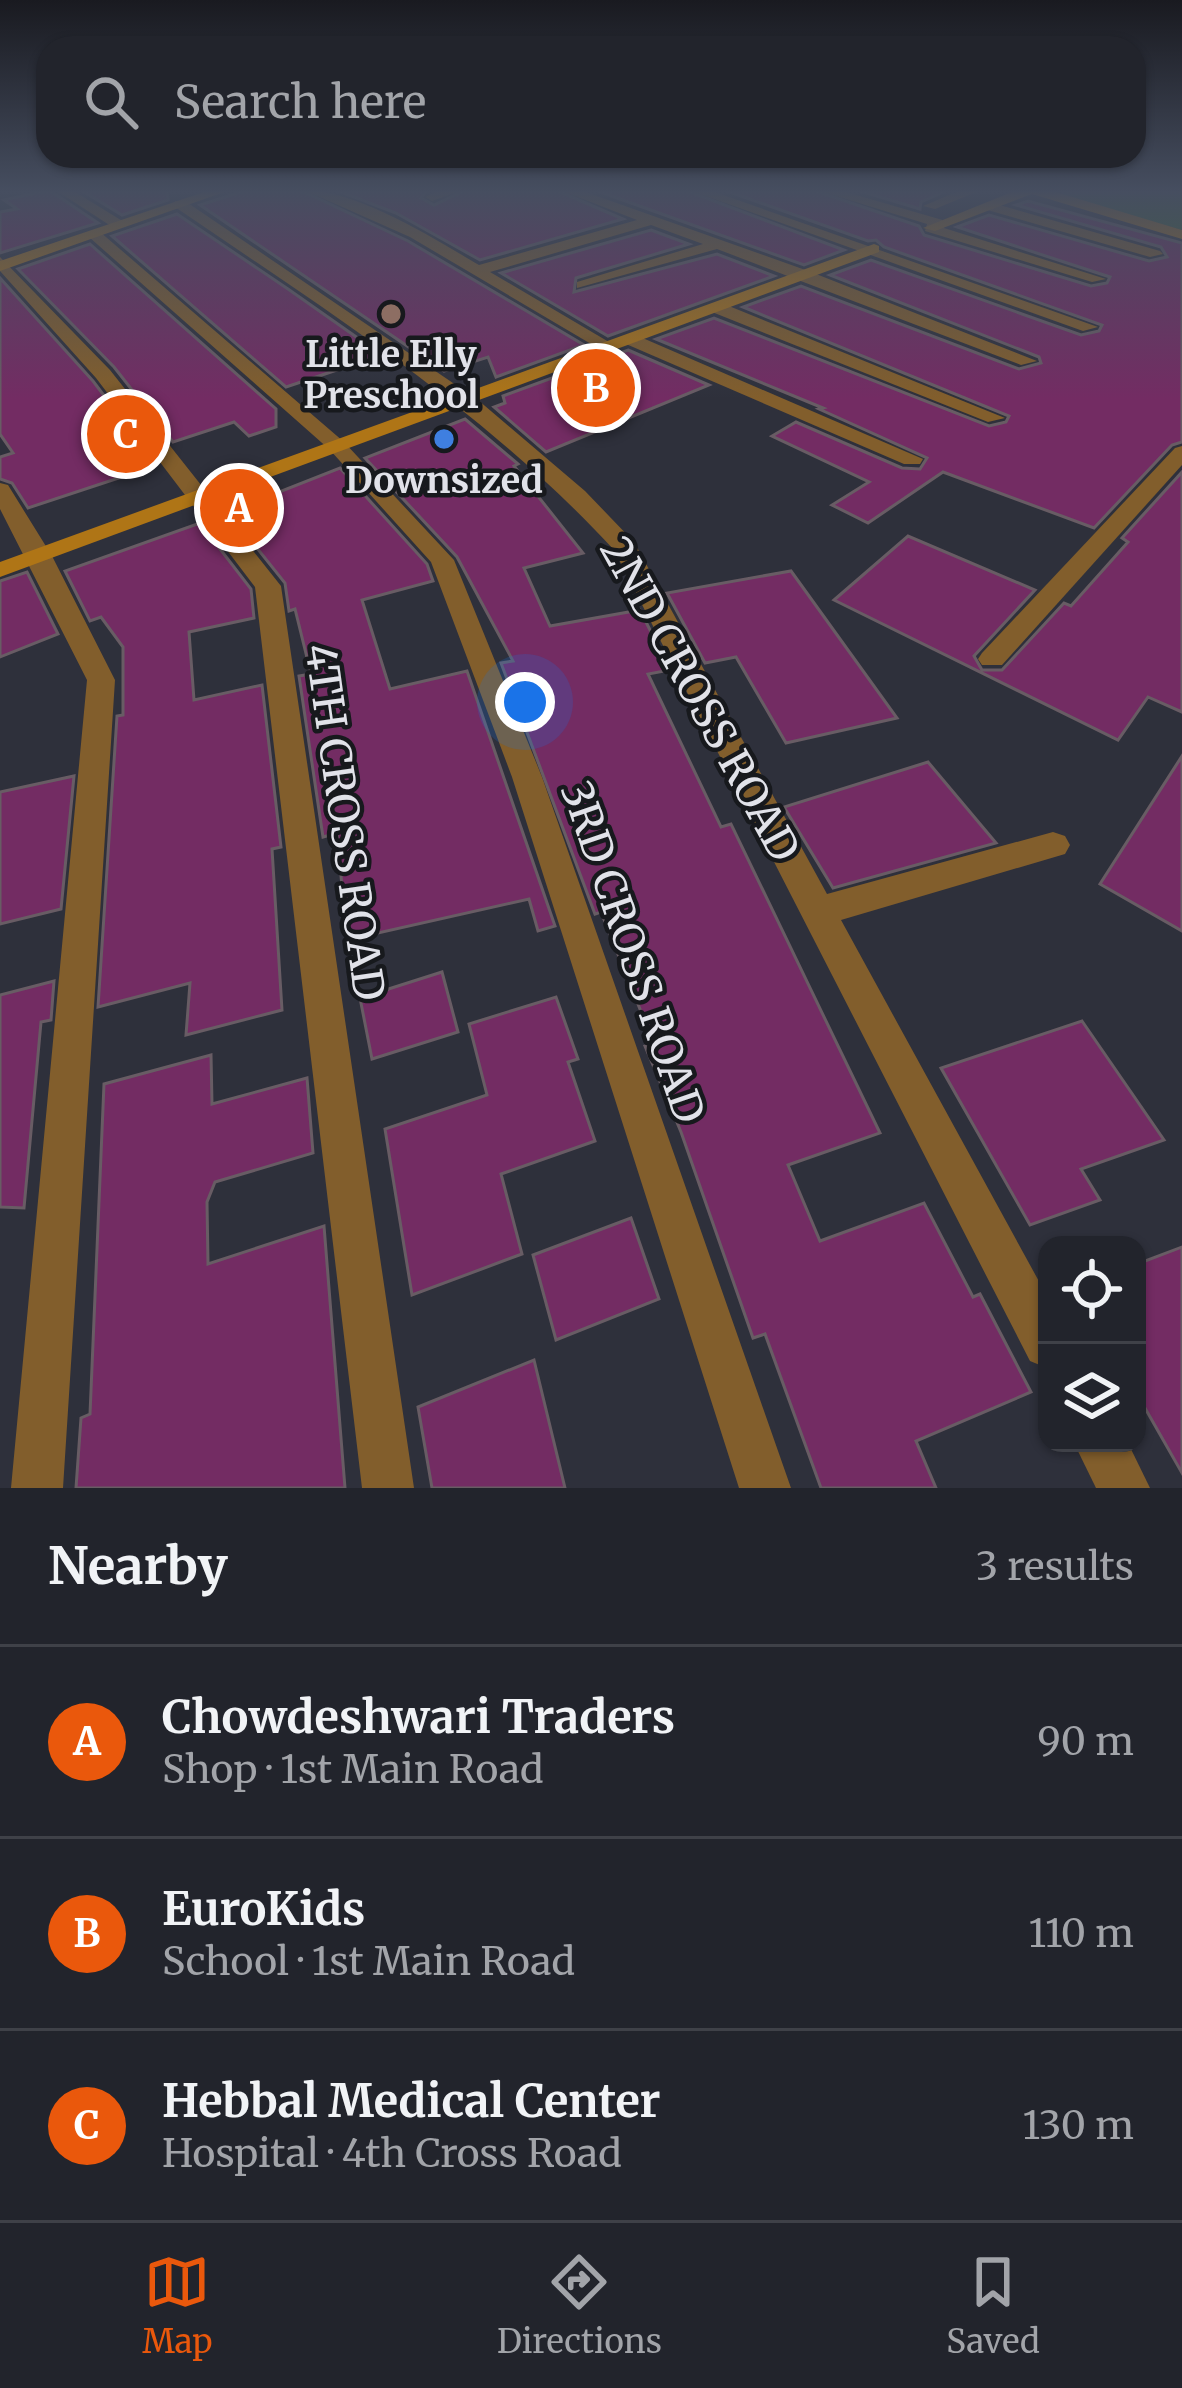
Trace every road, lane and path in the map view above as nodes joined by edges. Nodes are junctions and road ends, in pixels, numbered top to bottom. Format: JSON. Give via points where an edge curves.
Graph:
{"nodes":[{"id":1,"x":123,"y":259,"type":"edge"},
{"id":2,"x":260,"y":259,"type":"edge"},
{"id":3,"x":454,"y":259,"type":"edge"},
{"id":4,"x":516,"y":259,"type":"edge"},
{"id":5,"x":668,"y":259,"type":"edge"},
{"id":6,"x":763,"y":259,"type":"edge"},
{"id":7,"x":847,"y":259,"type":"edge"},
{"id":8,"x":903,"y":259,"type":"edge"},
{"id":9,"x":1038,"y":259,"type":"edge"},
{"id":10,"x":1,"y":264,"type":"edge"},
{"id":11,"x":473,"y":272,"type":"junction"},
{"id":12,"x":806,"y":275,"type":"junction"},
{"id":13,"x":1098,"y":279,"type":"dead end"},
{"id":14,"x":583,"y":285,"type":"dead end"},
{"id":15,"x":718,"y":308,"type":"junction"},
{"id":16,"x":1089,"y":327,"type":"dead end"},
{"id":17,"x":632,"y":340,"type":"junction"},
{"id":18,"x":608,"y":349,"type":"junction"},
{"id":19,"x":1028,"y":361,"type":"dead end"},
{"id":20,"x":464,"y":400,"type":"junction"},
{"id":21,"x":995,"y":418,"type":"dead end"},
{"id":22,"x":337,"y":446,"type":"junction"},
{"id":23,"x":1182,"y":452,"type":"edge"},
{"id":24,"x":911,"y":459,"type":"dead end"},
{"id":25,"x":0,"y":490,"type":"edge"},
{"id":26,"x":200,"y":497,"type":"junction"},
{"id":27,"x":40,"y":556,"type":"junction"},
{"id":28,"x":0,"y":571,"type":"edge"},
{"id":29,"x":992,"y":659,"type":"dead end"},
{"id":30,"x":1053,"y":845,"type":"dead end"},
{"id":31,"x":815,"y":912,"type":"junction"},
{"id":32,"x":1038,"y":1327,"type":"edge"},
{"id":33,"x":1105,"y":1452,"type":"edge"},
{"id":34,"x":37,"y":1488,"type":"edge"},
{"id":35,"x":388,"y":1488,"type":"edge"},
{"id":36,"x":765,"y":1488,"type":"edge"},
{"id":37,"x":1124,"y":1488,"type":"edge"}],
"edges":[{"from":1,"to":22,"type":"street","name":"3RD CROSS ROAD"},
{"from":2,"to":20,"type":"street","name":"2ND CROSS ROAD"},
{"from":3,"to":11,"type":"street"},
{"from":4,"to":11,"type":"street"},
{"from":5,"to":14,"type":"street"},
{"from":6,"to":12,"type":"street"},
{"from":7,"to":12,"type":"street"},
{"from":8,"to":16,"type":"street"},
{"from":9,"to":13,"type":"street"},
{"from":10,"to":26,"type":"street","name":"4TH CROSS ROAD","via":[[103,374]]},
{"from":11,"to":18,"type":"street"},
{"from":12,"to":15,"type":"street"},
{"from":12,"to":19,"type":"street"},
{"from":15,"to":17,"type":"street"},
{"from":15,"to":21,"type":"street"},
{"from":17,"to":18,"type":"street"},
{"from":17,"to":24,"type":"street"},
{"from":18,"to":20,"type":"street"},
{"from":20,"to":22,"type":"street"},
{"from":20,"to":31,"type":"street","name":"2ND CROSS ROAD","via":[[581,496],[625,547]]},
{"from":22,"to":26,"type":"street"},
{"from":22,"to":36,"type":"street","name":"3RD CROSS ROAD","via":[[442,560],[527,777]]},
{"from":23,"to":29,"type":"street"},
{"from":25,"to":27,"type":"street"},
{"from":26,"to":27,"type":"street"},
{"from":26,"to":35,"type":"street","name":"4TH CROSS ROAD","via":[[268,586]]},
{"from":27,"to":28,"type":"street"},
{"from":27,"to":34,"type":"street","via":[[101,680]]},
{"from":30,"to":31,"type":"street"},
{"from":31,"to":32,"type":"street","name":"2ND CROSS ROAD"},
{"from":33,"to":37,"type":"street"}]}
